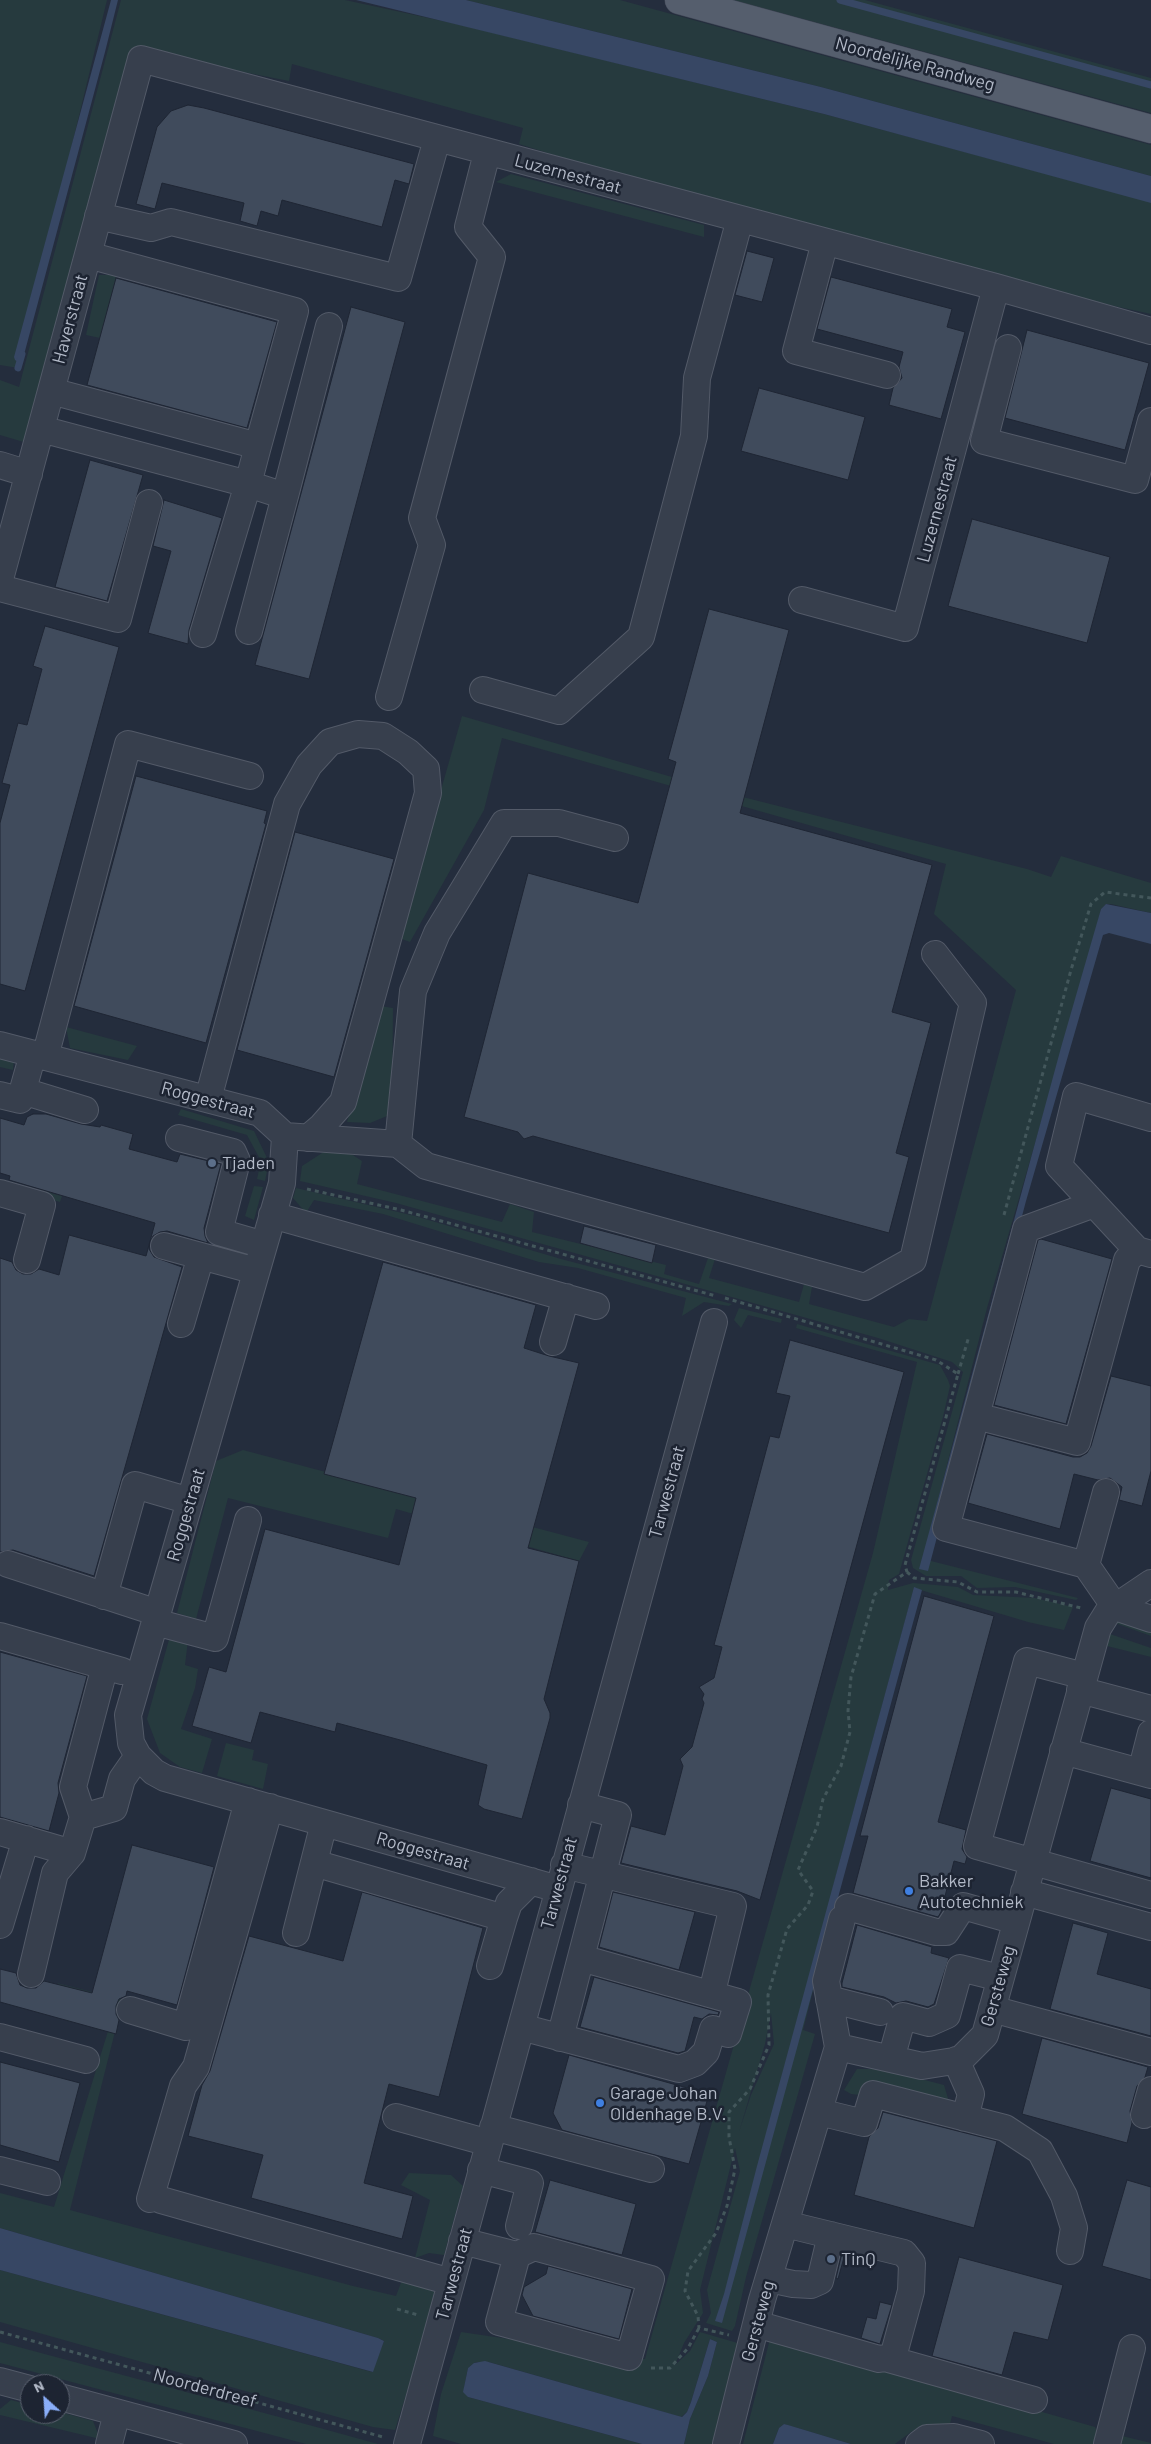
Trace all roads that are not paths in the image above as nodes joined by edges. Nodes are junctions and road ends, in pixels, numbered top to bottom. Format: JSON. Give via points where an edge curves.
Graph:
{"nodes":[{"id":1,"x":679,"y":0,"type":"edge"},
{"id":2,"x":141,"y":59,"type":"joint"},
{"id":3,"x":1151,"y":129,"type":"edge"},
{"id":4,"x":437,"y":139,"type":"junction"},
{"id":5,"x":487,"y":153,"type":"junction"},
{"id":6,"x":98,"y":216,"type":"junction"},
{"id":7,"x":740,"y":219,"type":"junction"},
{"id":8,"x":825,"y":242,"type":"junction"},
{"id":9,"x":88,"y":255,"type":"junction"},
{"id":10,"x":996,"y":287,"type":"junction"},
{"id":11,"x":330,"y":326,"type":"dead end"},
{"id":12,"x":1151,"y":331,"type":"edge"},
{"id":13,"x":1008,"y":348,"type":"dead end"},
{"id":14,"x":887,"y":375,"type":"dead end"},
{"id":15,"x":51,"y":390,"type":"junction"},
{"id":16,"x":1151,"y":421,"type":"edge"},
{"id":17,"x":41,"y":428,"type":"junction"},
{"id":18,"x":258,"y":446,"type":"junction"},
{"id":19,"x":0,"y":465,"type":"edge"},
{"id":20,"x":29,"y":474,"type":"junction"},
{"id":21,"x":248,"y":484,"type":"junction"},
{"id":22,"x":285,"y":496,"type":"junction"},
{"id":23,"x":149,"y":503,"type":"dead end"},
{"id":24,"x":1,"y":577,"type":"edge"},
{"id":25,"x":802,"y":600,"type":"dead end"},
{"id":26,"x":249,"y":631,"type":"dead end"},
{"id":27,"x":203,"y":634,"type":"dead end"},
{"id":28,"x":483,"y":690,"type":"dead end"},
{"id":29,"x":389,"y":697,"type":"dead end"},
{"id":30,"x":250,"y":776,"type":"dead end"},
{"id":31,"x":615,"y":838,"type":"dead end"},
{"id":32,"x":935,"y":954,"type":"dead end"},
{"id":33,"x":0,"y":1045,"type":"edge"},
{"id":34,"x":39,"y":1055,"type":"junction"},
{"id":35,"x":11,"y":1093,"type":"edge"},
{"id":36,"x":208,"y":1099,"type":"junction"},
{"id":37,"x":85,"y":1110,"type":"dead end"},
{"id":38,"x":1151,"y":1118,"type":"edge"},
{"id":39,"x":296,"y":1137,"type":"junction"},
{"id":40,"x":179,"y":1138,"type":"dead end"},
{"id":41,"x":398,"y":1144,"type":"junction"},
{"id":42,"x":0,"y":1193,"type":"edge"},
{"id":43,"x":1094,"y":1204,"type":"junction"},
{"id":44,"x":272,"y":1215,"type":"junction"},
{"id":45,"x":264,"y":1245,"type":"junction"},
{"id":46,"x":164,"y":1246,"type":"dead end"},
{"id":47,"x":1144,"y":1252,"type":"edge"},
{"id":48,"x":201,"y":1256,"type":"junction"},
{"id":49,"x":26,"y":1260,"type":"dead end"},
{"id":50,"x":256,"y":1271,"type":"junction"},
{"id":51,"x":566,"y":1297,"type":"junction"},
{"id":52,"x":596,"y":1306,"type":"dead end"},
{"id":53,"x":714,"y":1322,"type":"dead end"},
{"id":54,"x":181,"y":1324,"type":"dead end"},
{"id":55,"x":554,"y":1342,"type":"dead end"},
{"id":56,"x":976,"y":1416,"type":"junction"},
{"id":57,"x":1106,"y":1492,"type":"dead end"},
{"id":58,"x":190,"y":1501,"type":"junction"},
{"id":59,"x":248,"y":1520,"type":"dead end"},
{"id":60,"x":8,"y":1564,"type":"dead end"},
{"id":61,"x":1086,"y":1566,"type":"junction"},
{"id":62,"x":1151,"y":1583,"type":"edge"},
{"id":63,"x":104,"y":1596,"type":"junction"},
{"id":64,"x":1108,"y":1614,"type":"junction"},
{"id":65,"x":156,"y":1618,"type":"junction"},
{"id":66,"x":1151,"y":1619,"type":"edge"},
{"id":67,"x":0,"y":1636,"type":"edge"},
{"id":68,"x":105,"y":1666,"type":"junction"},
{"id":69,"x":140,"y":1676,"type":"junction"},
{"id":70,"x":1082,"y":1683,"type":"junction"},
{"id":71,"x":1151,"y":1709,"type":"edge"},
{"id":72,"x":1151,"y":1733,"type":"edge"},
{"id":73,"x":1064,"y":1751,"type":"junction"},
{"id":74,"x":138,"y":1756,"type":"junction"},
{"id":75,"x":1146,"y":1773,"type":"edge"},
{"id":76,"x":259,"y":1804,"type":"junction"},
{"id":77,"x":581,"y":1805,"type":"junction"},
{"id":78,"x":83,"y":1817,"type":"junction"},
{"id":79,"x":324,"y":1823,"type":"junction"},
{"id":80,"x":0,"y":1832,"type":"edge"},
{"id":81,"x":26,"y":1839,"type":"junction"},
{"id":82,"x":72,"y":1852,"type":"junction"},
{"id":83,"x":1033,"y":1861,"type":"junction"},
{"id":84,"x":314,"y":1863,"type":"junction"},
{"id":85,"x":602,"y":1874,"type":"junction"},
{"id":86,"x":561,"y":1877,"type":"junction"},
{"id":87,"x":531,"y":1881,"type":"junction"},
{"id":88,"x":1024,"y":1892,"type":"junction"},
{"id":89,"x":1151,"y":1895,"type":"edge"},
{"id":90,"x":504,"y":1918,"type":"junction"},
{"id":91,"x":1016,"y":1921,"type":"junction"},
{"id":92,"x":0,"y":1926,"type":"edge"},
{"id":93,"x":1151,"y":1927,"type":"edge"},
{"id":94,"x":546,"y":1932,"type":"junction"},
{"id":95,"x":296,"y":1933,"type":"dead end"},
{"id":96,"x":583,"y":1950,"type":"junction"},
{"id":97,"x":490,"y":1966,"type":"dead end"},
{"id":98,"x":31,"y":1974,"type":"dead end"},
{"id":99,"x":1000,"y":1978,"type":"junction"},
{"id":100,"x":713,"y":1988,"type":"dead end"},
{"id":101,"x":829,"y":1999,"type":"junction"},
{"id":102,"x":992,"y":2009,"type":"junction"},
{"id":103,"x":130,"y":2010,"type":"dead end"},
{"id":104,"x":880,"y":2012,"type":"dead end"},
{"id":105,"x":520,"y":2027,"type":"junction"},
{"id":106,"x":0,"y":2037,"type":"edge"},
{"id":107,"x":560,"y":2038,"type":"junction"},
{"id":108,"x":838,"y":2047,"type":"junction"},
{"id":109,"x":1151,"y":2052,"type":"edge"},
{"id":110,"x":891,"y":2059,"type":"junction"},
{"id":111,"x":86,"y":2060,"type":"dead end"},
{"id":112,"x":956,"y":2060,"type":"junction"},
{"id":113,"x":1151,"y":2090,"type":"edge"},
{"id":114,"x":819,"y":2112,"type":"junction"},
{"id":115,"x":1144,"y":2115,"type":"dead end"},
{"id":116,"x":396,"y":2117,"type":"dead end"},
{"id":117,"x":965,"y":2118,"type":"junction"},
{"id":118,"x":491,"y":2135,"type":"junction"},
{"id":119,"x":651,"y":2169,"type":"dead end"},
{"id":120,"x":0,"y":2170,"type":"edge"},
{"id":121,"x":482,"y":2170,"type":"junction"},
{"id":122,"x":47,"y":2182,"type":"dead end"},
{"id":123,"x":785,"y":2224,"type":"junction"},
{"id":124,"x":520,"y":2226,"type":"dead end"},
{"id":125,"x":831,"y":2235,"type":"junction"},
{"id":126,"x":462,"y":2241,"type":"junction"},
{"id":127,"x":1070,"y":2251,"type":"dead end"},
{"id":128,"x":517,"y":2255,"type":"junction"},
{"id":129,"x":769,"y":2280,"type":"junction"},
{"id":130,"x":451,"y":2282,"type":"junction"},
{"id":131,"x":756,"y":2324,"type":"junction"},
{"id":132,"x":1132,"y":2348,"type":"dead end"},
{"id":133,"x":885,"y":2358,"type":"junction"},
{"id":134,"x":0,"y":2381,"type":"edge"},
{"id":135,"x":20,"y":2386,"type":"edge"},
{"id":136,"x":70,"y":2400,"type":"edge"},
{"id":137,"x":1034,"y":2400,"type":"dead end"},
{"id":138,"x":117,"y":2413,"type":"junction"},
{"id":139,"x":222,"y":2442,"type":"edge"},
{"id":140,"x":109,"y":2444,"type":"edge"},
{"id":141,"x":408,"y":2444,"type":"edge"},
{"id":142,"x":726,"y":2444,"type":"edge"},
{"id":143,"x":919,"y":2444,"type":"edge"},
{"id":144,"x":981,"y":2444,"type":"edge"},
{"id":145,"x":1107,"y":2444,"type":"edge"}],
"edges":[{"from":1,"to":3,"type":"main road","name":"Noordelijke Randweg"},
{"from":2,"to":4,"type":"street","name":"Luzernestraat"},
{"from":2,"to":6,"type":"street","name":"Haverstraat"},
{"from":4,"to":5,"type":"street","name":"Luzernestraat"},
{"from":4,"to":6,"type":"street","via":[[398,278],[171,222],[151,228]]},
{"from":5,"to":7,"type":"street","name":"Luzernestraat"},
{"from":5,"to":29,"type":"street","via":[[468,227],[492,257],[422,518],[432,545]]},
{"from":6,"to":9,"type":"street","name":"Haverstraat"},
{"from":7,"to":8,"type":"street","name":"Luzernestraat"},
{"from":7,"to":28,"type":"street","via":[[697,378],[694,436],[641,637],[559,711]]},
{"from":8,"to":10,"type":"street","name":"Luzernestraat"},
{"from":8,"to":14,"type":"street","via":[[796,351]]},
{"from":9,"to":15,"type":"street","name":"Haverstraat"},
{"from":9,"to":18,"type":"street","via":[[295,311]]},
{"from":10,"to":12,"type":"street","name":"Luzernestraat"},
{"from":10,"to":25,"type":"street","name":"Luzernestraat","via":[[906,628]]},
{"from":11,"to":22,"type":"street"},
{"from":13,"to":16,"type":"street","via":[[984,441],[1136,480]]},
{"from":15,"to":17,"type":"street","name":"Haverstraat"},
{"from":15,"to":18,"type":"street"},
{"from":17,"to":20,"type":"street","name":"Haverstraat"},
{"from":17,"to":21,"type":"street"},
{"from":18,"to":21,"type":"street"},
{"from":19,"to":20,"type":"street"},
{"from":20,"to":24,"type":"street","name":"Haverstraat"},
{"from":21,"to":22,"type":"street"},
{"from":21,"to":27,"type":"street"},
{"from":22,"to":26,"type":"street"},
{"from":23,"to":24,"type":"street","via":[[118,619]]},
{"from":30,"to":34,"type":"street","via":[[128,744]]},
{"from":31,"to":41,"type":"street","via":[[559,823],[504,823],[437,934],[413,991]]},
{"from":32,"to":41,"type":"street","via":[[973,1003],[913,1260],[864,1287],[426,1166]]},
{"from":33,"to":34,"type":"street","name":"Roggestraat"},
{"from":34,"to":35,"type":"street"},
{"from":34,"to":36,"type":"street","name":"Roggestraat"},
{"from":35,"to":37,"type":"street"},
{"from":36,"to":39,"type":"street","name":"Roggestraat","via":[[260,1113]]},
{"from":36,"to":39,"type":"street","via":[[287,804],[309,765],[330,742],[358,734],[383,736],[408,752],[426,769],[428,793],[343,1102],[321,1127]]},
{"from":38,"to":43,"type":"street","via":[[1076,1096],[1058,1166]]},
{"from":39,"to":41,"type":"street"},
{"from":39,"to":44,"type":"street","name":"Roggestraat"},
{"from":40,"to":45,"type":"street","via":[[232,1152],[237,1162],[219,1232]]},
{"from":42,"to":49,"type":"street","via":[[42,1205]]},
{"from":43,"to":47,"type":"street"},
{"from":43,"to":56,"type":"street","via":[[1026,1229]]},
{"from":44,"to":45,"type":"street","name":"Roggestraat"},
{"from":44,"to":51,"type":"street"},
{"from":45,"to":50,"type":"street","name":"Roggestraat"},
{"from":46,"to":48,"type":"street"},
{"from":47,"to":56,"type":"street","via":[[1127,1260],[1077,1442]]},
{"from":48,"to":50,"type":"street"},
{"from":48,"to":54,"type":"street"},
{"from":50,"to":58,"type":"street","name":"Roggestraat"},
{"from":51,"to":52,"type":"street"},
{"from":51,"to":55,"type":"street"},
{"from":53,"to":77,"type":"street","name":"Tarwestraat"},
{"from":56,"to":61,"type":"street","via":[[946,1528]]},
{"from":57,"to":61,"type":"street"},
{"from":58,"to":63,"type":"street","via":[[135,1485]]},
{"from":58,"to":65,"type":"street","name":"Roggestraat"},
{"from":59,"to":65,"type":"street","via":[[215,1638]]},
{"from":60,"to":63,"type":"street"},
{"from":61,"to":64,"type":"street"},
{"from":62,"to":64,"type":"street"},
{"from":63,"to":65,"type":"street"},
{"from":64,"to":66,"type":"street"},
{"from":64,"to":70,"type":"street","name":"Gersteweg"},
{"from":65,"to":69,"type":"street","name":"Roggestraat"},
{"from":67,"to":68,"type":"street"},
{"from":68,"to":69,"type":"street"},
{"from":68,"to":78,"type":"street","via":[[73,1787]]},
{"from":69,"to":74,"type":"street","name":"Roggestraat","via":[[128,1715],[131,1743]]},
{"from":70,"to":71,"type":"street"},
{"from":70,"to":73,"type":"street","name":"Gersteweg"},
{"from":70,"to":83,"type":"street","via":[[1027,1661],[977,1846]]},
{"from":72,"to":75,"type":"street"},
{"from":73,"to":75,"type":"street"},
{"from":73,"to":83,"type":"street","name":"Gersteweg"},
{"from":74,"to":76,"type":"street","name":"Roggestraat","via":[[165,1778]]},
{"from":74,"to":78,"type":"street","via":[[122,1779],[114,1808]]},
{"from":76,"to":79,"type":"street","name":"Roggestraat"},
{"from":76,"to":103,"type":"street","via":[[186,2027]]},
{"from":76,"to":130,"type":"street","via":[[196,2067],[183,2086],[155,2200]]},
{"from":77,"to":85,"type":"street","via":[[618,1815]]},
{"from":77,"to":86,"type":"street","name":"Tarwestraat"},
{"from":78,"to":82,"type":"street"},
{"from":79,"to":84,"type":"street"},
{"from":79,"to":87,"type":"street","name":"Roggestraat"},
{"from":80,"to":81,"type":"street"},
{"from":81,"to":82,"type":"street"},
{"from":81,"to":92,"type":"street"},
{"from":82,"to":98,"type":"street","via":[[55,1873]]},
{"from":83,"to":88,"type":"street","name":"Gersteweg"},
{"from":83,"to":89,"type":"street"},
{"from":84,"to":90,"type":"street"},
{"from":84,"to":95,"type":"street"},
{"from":85,"to":86,"type":"street","name":"Roggestraat"},
{"from":85,"to":96,"type":"street"},
{"from":85,"to":100,"type":"street","name":"Roggestraat","via":[[733,1906]]},
{"from":86,"to":87,"type":"street","name":"Roggestraat"},
{"from":86,"to":94,"type":"street","name":"Tarwestraat"},
{"from":87,"to":90,"type":"street","via":[[509,1903]]},
{"from":88,"to":91,"type":"street","name":"Gersteweg"},
{"from":88,"to":93,"type":"street"},
{"from":90,"to":97,"type":"street"},
{"from":91,"to":99,"type":"street","name":"Gersteweg"},
{"from":91,"to":101,"type":"street","via":[[963,1906],[946,1932],[936,1932],[845,1913],[826,1981]]},
{"from":94,"to":96,"type":"street"},
{"from":94,"to":105,"type":"street","name":"Tarwestraat"},
{"from":96,"to":107,"type":"street"},
{"from":96,"to":107,"type":"street","via":[[738,2002],[728,2034],[713,2030],[706,2052],[695,2063],[679,2069]]},
{"from":99,"to":102,"type":"street","name":"Gersteweg"},
{"from":99,"to":110,"type":"street","via":[[960,1968],[947,2015],[929,2023],[903,2016]]},
{"from":101,"to":104,"type":"street"},
{"from":101,"to":108,"type":"street"},
{"from":102,"to":109,"type":"street"},
{"from":102,"to":112,"type":"street","name":"Gersteweg","via":[[984,2035],[960,2060]]},
{"from":105,"to":107,"type":"street"},
{"from":105,"to":118,"type":"street","name":"Tarwestraat"},
{"from":106,"to":111,"type":"street"},
{"from":108,"to":110,"type":"street","name":"Gersteweg"},
{"from":108,"to":114,"type":"street","name":"Gersteweg"},
{"from":110,"to":112,"type":"street","name":"Gersteweg","via":[[922,2066]]},
{"from":112,"to":117,"type":"street","via":[[971,2094]]},
{"from":113,"to":115,"type":"street"},
{"from":114,"to":117,"type":"street","via":[[864,2123],[873,2094]]},
{"from":114,"to":123,"type":"street","name":"Gersteweg"},
{"from":116,"to":118,"type":"street"},
{"from":117,"to":127,"type":"street","via":[[1005,2128],[1040,2151],[1064,2196],[1074,2228]]},
{"from":118,"to":119,"type":"street"},
{"from":118,"to":121,"type":"street","name":"Tarwestraat"},
{"from":120,"to":122,"type":"street"},
{"from":121,"to":124,"type":"street","via":[[530,2183]]},
{"from":121,"to":126,"type":"street","name":"Tarwestraat"},
{"from":123,"to":125,"type":"street"},
{"from":123,"to":129,"type":"street","name":"Gersteweg"},
{"from":125,"to":129,"type":"street","via":[[820,2281],[811,2285]]},
{"from":125,"to":133,"type":"street","via":[[904,2252],[912,2263],[911,2292],[896,2348],[893,2357]]},
{"from":126,"to":128,"type":"street"},
{"from":126,"to":130,"type":"street","name":"Tarwestraat"},
{"from":128,"to":128,"type":"street","via":[[534,2247],[651,2278],[629,2357],[499,2322]]},
{"from":129,"to":131,"type":"street","name":"Gersteweg"},
{"from":130,"to":141,"type":"street","name":"Tarwestraat"},
{"from":131,"to":133,"type":"street"},
{"from":131,"to":142,"type":"street","name":"Gersteweg"},
{"from":132,"to":145,"type":"street"},
{"from":133,"to":137,"type":"street"},
{"from":134,"to":135,"type":"street"},
{"from":136,"to":138,"type":"street"},
{"from":138,"to":139,"type":"street"},
{"from":138,"to":140,"type":"street"},
{"from":143,"to":144,"type":"street","via":[[927,2438],[954,2437]]}]}
